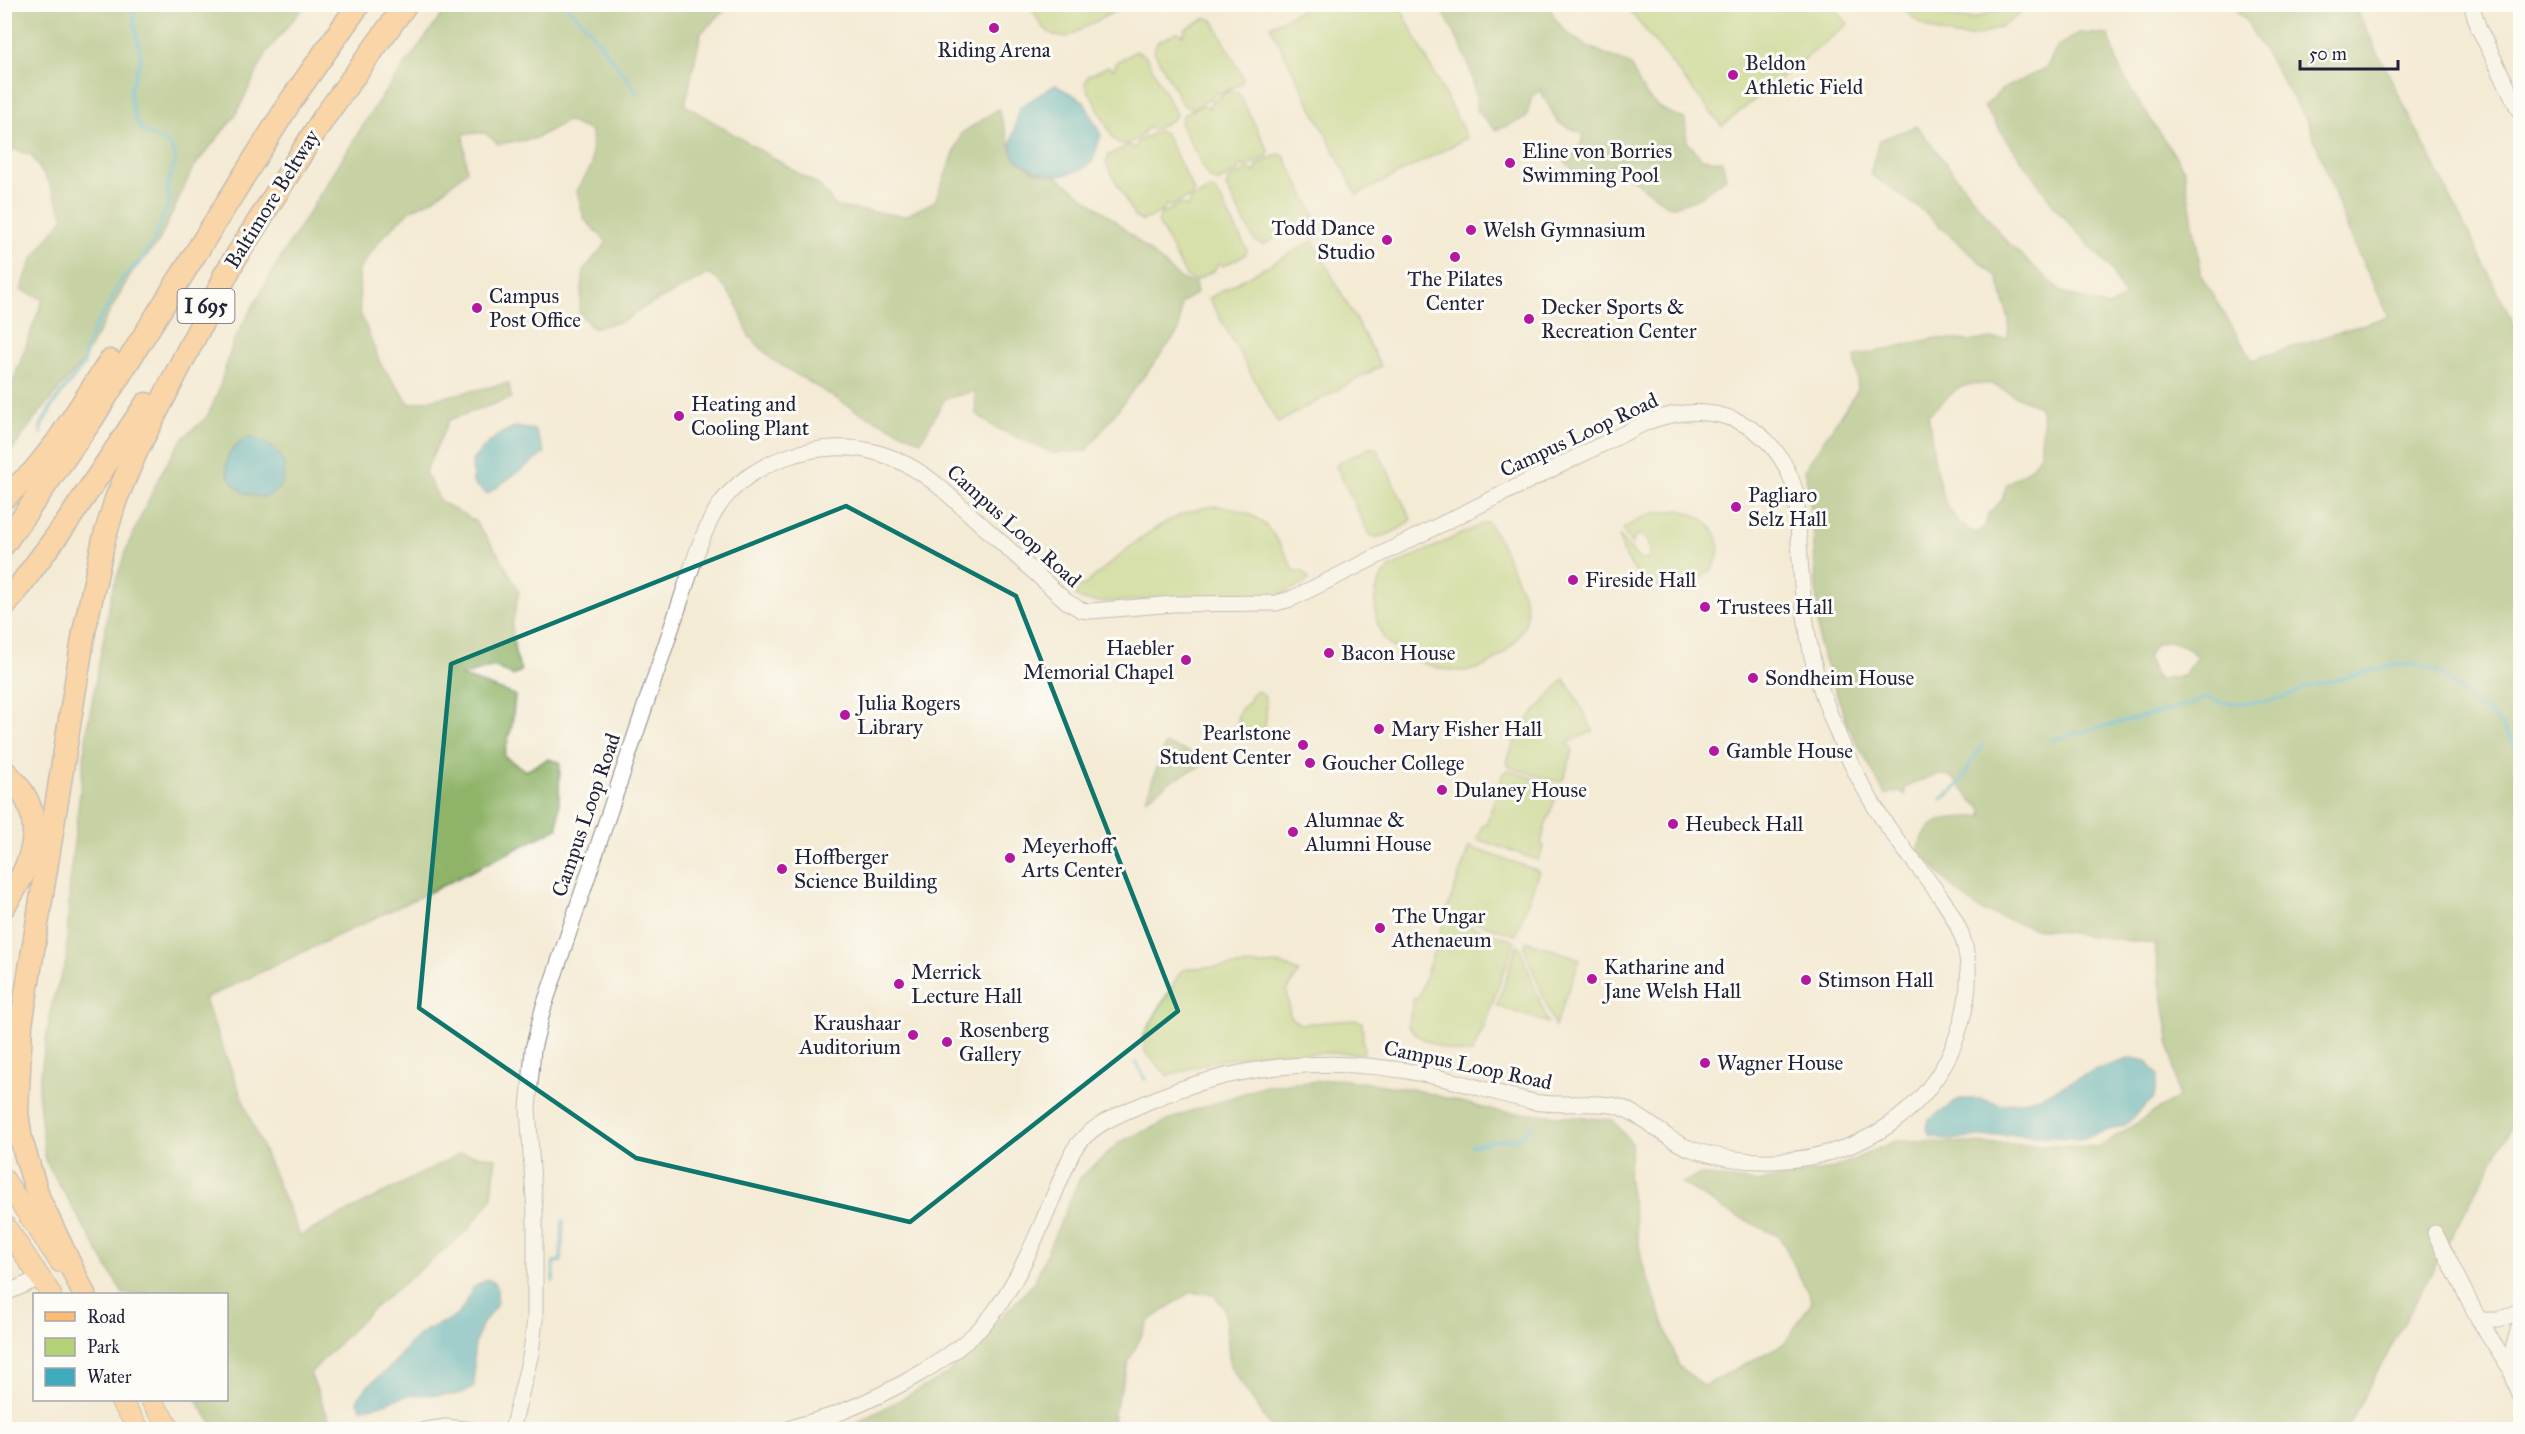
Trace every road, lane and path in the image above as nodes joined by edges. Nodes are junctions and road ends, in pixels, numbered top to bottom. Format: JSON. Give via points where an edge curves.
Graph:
{"nodes":[{"id":1,"x":359,"y":4,"type":"edge"},
{"id":2,"x":406,"y":4,"type":"edge"},
{"id":3,"x":2471,"y":4,"type":"edge"},
{"id":4,"x":292,"y":99,"type":"junction"},
{"id":5,"x":2520,"y":111,"type":"edge"},
{"id":6,"x":232,"y":264,"type":"junction"},
{"id":7,"x":4,"y":498,"type":"edge"},
{"id":8,"x":4,"y":544,"type":"edge"},
{"id":9,"x":4,"y":607,"type":"edge"},
{"id":10,"x":4,"y":771,"type":"edge"},
{"id":11,"x":4,"y":906,"type":"edge"},
{"id":12,"x":21,"y":1025,"type":"junction"},
{"id":13,"x":4,"y":1062,"type":"edge"},
{"id":14,"x":4,"y":1179,"type":"edge"},
{"id":15,"x":4,"y":1224,"type":"edge"},
{"id":16,"x":2435,"y":1233,"type":"dead end"},
{"id":17,"x":40,"y":1278,"type":"junction"},
{"id":18,"x":50,"y":1293,"type":"edge"},
{"id":19,"x":82,"y":1293,"type":"edge"},
{"id":20,"x":83,"y":1293,"type":"edge"},
{"id":21,"x":4,"y":1294,"type":"edge"},
{"id":22,"x":2520,"y":1311,"type":"edge"},
{"id":23,"x":2479,"y":1320,"type":"junction"},
{"id":24,"x":2520,"y":1323,"type":"edge"},
{"id":25,"x":2511,"y":1370,"type":"junction"},
{"id":26,"x":2520,"y":1395,"type":"edge"},
{"id":27,"x":121,"y":1401,"type":"edge"},
{"id":28,"x":152,"y":1401,"type":"edge"},
{"id":29,"x":837,"y":1414,"type":"junction"},
{"id":30,"x":140,"y":1430,"type":"edge"},
{"id":31,"x":171,"y":1430,"type":"edge"},
{"id":32,"x":425,"y":1430,"type":"edge"},
{"id":33,"x":474,"y":1430,"type":"edge"},
{"id":34,"x":512,"y":1430,"type":"edge"},
{"id":35,"x":786,"y":1430,"type":"edge"},
{"id":36,"x":820,"y":1430,"type":"edge"}],
"edges":[{"from":1,"to":4,"type":"highway","name":"Baltimore Beltway","number":"I 695"},
{"from":2,"to":6,"type":"highway","name":"Baltimore Beltway","number":"I 695","via":[[323,119]]},
{"from":3,"to":5,"type":"street","via":[[2479,29]]},
{"from":4,"to":7,"type":"highway","via":[[57,442],[33,472]]},
{"from":4,"to":8,"type":"highway","name":"Baltimore Beltway","number":"I 695","via":[[92,419]]},
{"from":6,"to":9,"type":"highway","name":"Baltimore Beltway","number":"I 695","via":[[125,437]]},
{"from":6,"to":12,"type":"highway","via":[[136,452],[104,539],[84,632]]},
{"from":10,"to":11,"type":"highway","via":[[30,806],[35,833],[23,877]]},
{"from":12,"to":13,"type":"highway"},
{"from":12,"to":20,"type":"highway","via":[[17,1112],[21,1140],[39,1199]]},
{"from":14,"to":19,"type":"main road"},
{"from":15,"to":17,"type":"main road"},
{"from":16,"to":23,"type":"street"},
{"from":17,"to":18,"type":"main road"},
{"from":17,"to":21,"type":"street"},
{"from":22,"to":23,"type":"street","via":[[2499,1320]]},
{"from":23,"to":25,"type":"street"},
{"from":24,"to":25,"type":"street"},
{"from":25,"to":26,"type":"street"},
{"from":27,"to":30,"type":"main road"},
{"from":28,"to":31,"type":"main road"},
{"from":29,"to":34,"type":"street","name":"Campus Loop Road","via":[[912,1377],[955,1350],[981,1327],[1017,1276],[1072,1151],[1084,1136],[1126,1112],[1208,1080],[1292,1065],[1389,1068],[1545,1104],[1618,1106],[1665,1137],[1692,1149],[1773,1163],[1811,1158],[1848,1146],[1892,1122],[1919,1098],[1942,1068],[1961,1023],[1967,980],[1962,935],[1948,905],[1881,816],[1823,695],[1806,618],[1796,493],[1782,459],[1764,438],[1742,423],[1710,413],[1662,416],[1292,599],[1276,603],[1174,604],[1091,611],[1066,602],[922,472],[877,452],[820,449],[788,457],[750,476],[719,506],[698,549],[533,1049],[528,1109],[535,1213],[535,1319]]},
{"from":29,"to":35,"type":"street","name":"Campus Loop Road"},
{"from":29,"to":36,"type":"street","name":"Campus Loop Road"},
{"from":32,"to":33,"type":"street"}]}
